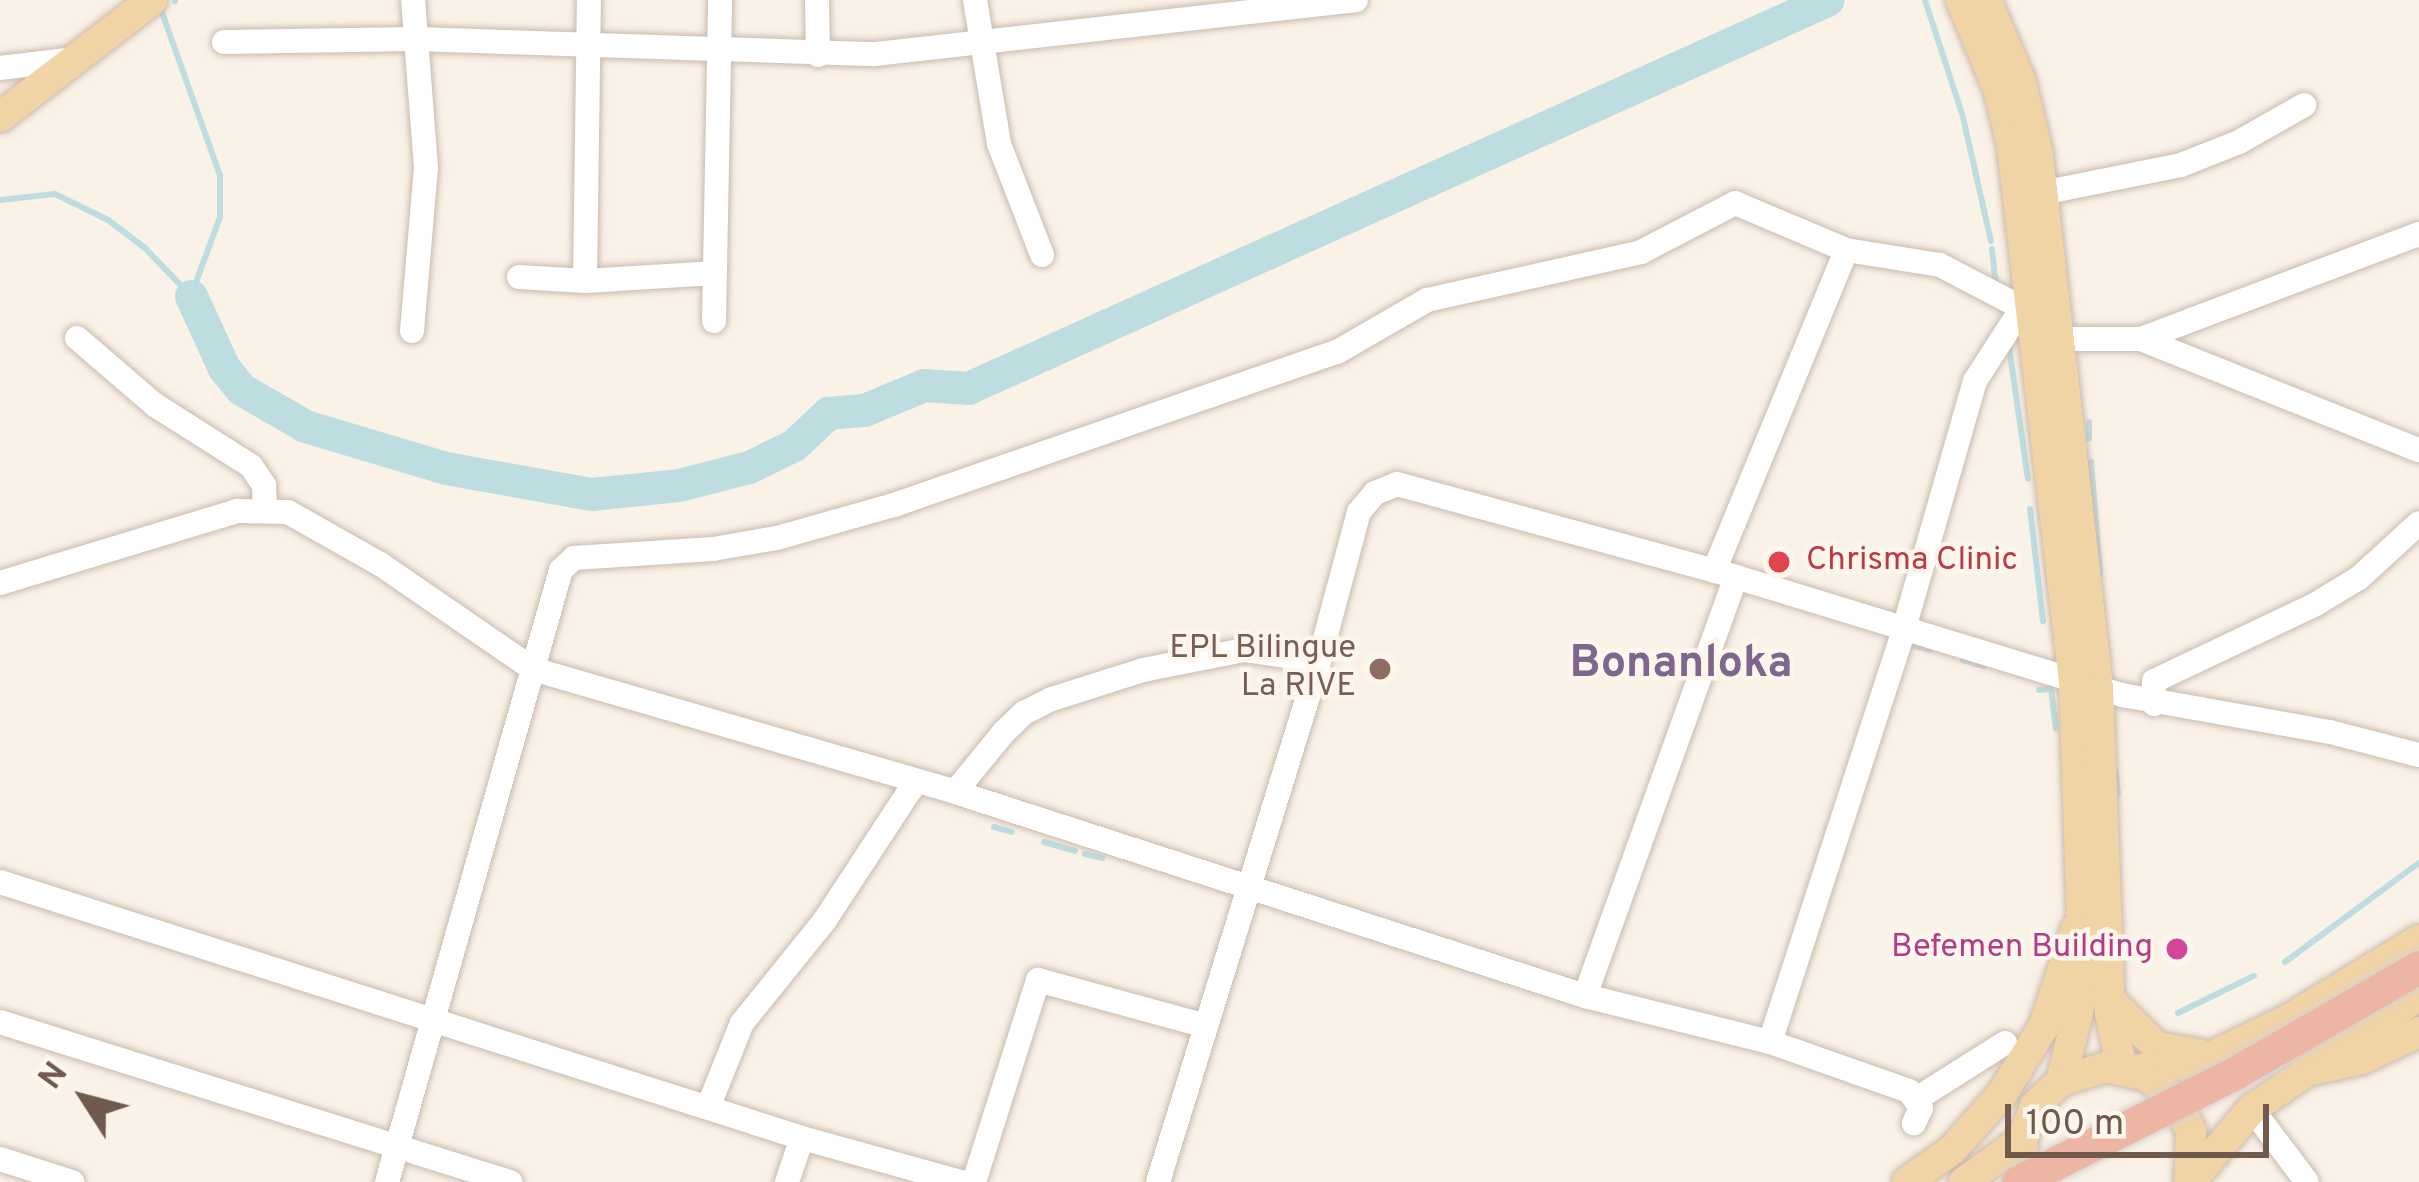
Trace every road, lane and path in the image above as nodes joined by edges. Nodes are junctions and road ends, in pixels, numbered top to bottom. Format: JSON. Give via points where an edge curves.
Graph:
{"nodes":[{"id":1,"x":412,"y":0,"type":"edge"},
{"id":2,"x":589,"y":0,"type":"edge"},
{"id":3,"x":720,"y":0,"type":"edge"},
{"id":4,"x":818,"y":0,"type":"edge"},
{"id":5,"x":975,"y":0,"type":"edge"},
{"id":6,"x":1355,"y":0,"type":"edge"},
{"id":7,"x":1960,"y":0,"type":"edge"},
{"id":8,"x":1987,"y":0,"type":"edge"},
{"id":9,"x":151,"y":1,"type":"edge"},
{"id":10,"x":416,"y":39,"type":"junction"},
{"id":11,"x":224,"y":42,"type":"dead end"},
{"id":12,"x":980,"y":44,"type":"junction"},
{"id":13,"x":590,"y":45,"type":"junction"},
{"id":14,"x":720,"y":50,"type":"junction"},
{"id":15,"x":818,"y":55,"type":"junction"},
{"id":16,"x":80,"y":58,"type":"junction"},
{"id":17,"x":0,"y":68,"type":"edge"},
{"id":18,"x":2304,"y":104,"type":"dead end"},
{"id":19,"x":0,"y":117,"type":"edge"},
{"id":20,"x":2042,"y":193,"type":"junction"},
{"id":21,"x":2419,"y":234,"type":"edge"},
{"id":22,"x":1846,"y":250,"type":"junction"},
{"id":23,"x":1042,"y":255,"type":"dead end"},
{"id":24,"x":715,"y":273,"type":"junction"},
{"id":25,"x":519,"y":277,"type":"dead end"},
{"id":26,"x":585,"y":281,"type":"junction"},
{"id":27,"x":2037,"y":308,"type":"junction"},
{"id":28,"x":714,"y":321,"type":"dead end"},
{"id":29,"x":412,"y":331,"type":"dead end"},
{"id":30,"x":77,"y":338,"type":"dead end"},
{"id":31,"x":2059,"y":339,"type":"junction"},
{"id":32,"x":2141,"y":339,"type":"junction"},
{"id":33,"x":2419,"y":450,"type":"edge"},
{"id":34,"x":265,"y":508,"type":"junction"},
{"id":35,"x":2419,"y":523,"type":"edge"},
{"id":36,"x":1725,"y":574,"type":"junction"},
{"id":37,"x":0,"y":584,"type":"edge"},
{"id":38,"x":1903,"y":632,"type":"junction"},
{"id":39,"x":1319,"y":661,"type":"junction"},
{"id":40,"x":533,"y":669,"type":"junction"},
{"id":41,"x":2086,"y":684,"type":"junction"},
{"id":42,"x":2154,"y":704,"type":"junction"},
{"id":43,"x":2419,"y":755,"type":"edge"},
{"id":44,"x":916,"y":781,"type":"junction"},
{"id":45,"x":955,"y":792,"type":"junction"},
{"id":46,"x":0,"y":882,"type":"edge"},
{"id":47,"x":1249,"y":890,"type":"junction"},
{"id":48,"x":2083,"y":906,"type":"junction"},
{"id":49,"x":2419,"y":940,"type":"edge"},
{"id":50,"x":2419,"y":967,"type":"edge"},
{"id":51,"x":2419,"y":995,"type":"edge"},
{"id":52,"x":1586,"y":996,"type":"junction"},
{"id":53,"x":2109,"y":999,"type":"junction"},
{"id":54,"x":437,"y":1018,"type":"junction"},
{"id":55,"x":0,"y":1022,"type":"edge"},
{"id":56,"x":1206,"y":1026,"type":"junction"},
{"id":57,"x":2419,"y":1032,"type":"edge"},
{"id":58,"x":1770,"y":1042,"type":"junction"},
{"id":59,"x":2005,"y":1043,"type":"dead end"},
{"id":60,"x":2222,"y":1052,"type":"junction"},
{"id":61,"x":2126,"y":1069,"type":"junction"},
{"id":62,"x":2300,"y":1073,"type":"junction"},
{"id":63,"x":2061,"y":1081,"type":"junction"},
{"id":64,"x":709,"y":1105,"type":"junction"},
{"id":65,"x":2252,"y":1109,"type":"junction"},
{"id":66,"x":802,"y":1138,"type":"junction"},
{"id":67,"x":2022,"y":1140,"type":"junction"},
{"id":68,"x":399,"y":1146,"type":"junction"},
{"id":69,"x":0,"y":1159,"type":"edge"},
{"id":70,"x":72,"y":1182,"type":"edge"},
{"id":71,"x":387,"y":1182,"type":"edge"},
{"id":72,"x":510,"y":1182,"type":"edge"},
{"id":73,"x":787,"y":1182,"type":"edge"},
{"id":74,"x":961,"y":1182,"type":"edge"},
{"id":75,"x":974,"y":1182,"type":"edge"},
{"id":76,"x":1158,"y":1182,"type":"edge"},
{"id":77,"x":1907,"y":1182,"type":"edge"},
{"id":78,"x":1964,"y":1182,"type":"edge"},
{"id":79,"x":2022,"y":1182,"type":"edge"},
{"id":80,"x":2190,"y":1182,"type":"edge"},
{"id":81,"x":2307,"y":1182,"type":"edge"}],
"edges":[{"from":1,"to":10,"type":"street"},
{"from":2,"to":13,"type":"street"},
{"from":3,"to":14,"type":"street"},
{"from":4,"to":15,"type":"street"},
{"from":5,"to":12,"type":"street"},
{"from":6,"to":12,"type":"street"},
{"from":7,"to":27,"type":"main road","via":[[2003,110]]},
{"from":8,"to":20,"type":"main road","via":[[2020,82]]},
{"from":9,"to":16,"type":"main road"},
{"from":10,"to":11,"type":"street"},
{"from":10,"to":13,"type":"street"},
{"from":10,"to":29,"type":"street","via":[[426,211]]},
{"from":12,"to":15,"type":"street"},
{"from":12,"to":23,"type":"street","via":[[998,144]]},
{"from":13,"to":14,"type":"street"},
{"from":13,"to":26,"type":"street"},
{"from":14,"to":15,"type":"street"},
{"from":14,"to":24,"type":"street"},
{"from":16,"to":17,"type":"street"},
{"from":16,"to":19,"type":"main road"},
{"from":18,"to":20,"type":"street","via":[[2181,165]]},
{"from":20,"to":27,"type":"main road"},
{"from":21,"to":32,"type":"street"},
{"from":22,"to":27,"type":"street","via":[[1940,265]]},
{"from":22,"to":36,"type":"street"},
{"from":22,"to":40,"type":"street","via":[[1735,203],[1641,252],[1427,300],[1337,352],[894,505],[756,542],[574,558],[561,570]]},
{"from":24,"to":26,"type":"street"},
{"from":24,"to":28,"type":"street"},
{"from":25,"to":26,"type":"street"},
{"from":27,"to":31,"type":"main road"},
{"from":27,"to":38,"type":"street","via":[[1975,381]]},
{"from":27,"to":41,"type":"main road"},
{"from":30,"to":34,"type":"street","via":[[155,405],[250,466],[264,485]]},
{"from":31,"to":32,"type":"street"},
{"from":31,"to":41,"type":"main road"},
{"from":32,"to":33,"type":"street"},
{"from":34,"to":37,"type":"street"},
{"from":34,"to":40,"type":"street","via":[[288,512],[380,564]]},
{"from":35,"to":42,"type":"street","via":[[2359,578],[2316,604],[2155,681]]},
{"from":36,"to":38,"type":"street"},
{"from":36,"to":39,"type":"street","via":[[1397,484],[1359,512]]},
{"from":36,"to":52,"type":"street"},
{"from":38,"to":41,"type":"street"},
{"from":38,"to":58,"type":"street"},
{"from":39,"to":45,"type":"street","via":[[1229,652],[1052,699],[1004,732]]},
{"from":39,"to":47,"type":"street"},
{"from":40,"to":44,"type":"street"},
{"from":40,"to":54,"type":"street"},
{"from":41,"to":42,"type":"street"},
{"from":41,"to":48,"type":"main road"},
{"from":41,"to":53,"type":"main road"},
{"from":42,"to":43,"type":"street","via":[[2330,731]]},
{"from":44,"to":45,"type":"street"},
{"from":44,"to":64,"type":"street","via":[[825,920],[742,1023]]},
{"from":45,"to":47,"type":"street"},
{"from":46,"to":54,"type":"street"},
{"from":47,"to":52,"type":"street"},
{"from":47,"to":56,"type":"street"},
{"from":48,"to":63,"type":"main road","via":[[2084,988]]},
{"from":48,"to":77,"type":"main road","via":[[2044,1026],[2025,1058],[1952,1150]]},
{"from":49,"to":60,"type":"main road"},
{"from":50,"to":79,"type":"highway","bridge":true},
{"from":51,"to":62,"type":"main road"},
{"from":52,"to":58,"type":"street"},
{"from":53,"to":60,"type":"main road","via":[[2157,1047]]},
{"from":53,"to":61,"type":"main road"},
{"from":54,"to":64,"type":"street"},
{"from":54,"to":68,"type":"street"},
{"from":55,"to":68,"type":"street"},
{"from":56,"to":75,"type":"street","via":[[1038,980]]},
{"from":56,"to":76,"type":"street"},
{"from":57,"to":62,"type":"main road","via":[[2362,1059]]},
{"from":58,"to":59,"type":"street","via":[[1916,1111]]},
{"from":60,"to":61,"type":"main road","via":[[2176,1069]]},
{"from":61,"to":63,"type":"main road","via":[[2090,1069]]},
{"from":61,"to":80,"type":"main road","via":[[2162,1086],[2185,1114],[2194,1149]]},
{"from":62,"to":65,"type":"main road"},
{"from":63,"to":67,"type":"main road","via":[[2035,1106]]},
{"from":64,"to":66,"type":"street"},
{"from":65,"to":80,"type":"main road"},
{"from":65,"to":81,"type":"street"},
{"from":66,"to":73,"type":"street"},
{"from":66,"to":74,"type":"street"},
{"from":67,"to":78,"type":"main road"},
{"from":67,"to":79,"type":"main road"},
{"from":68,"to":71,"type":"street"},
{"from":68,"to":72,"type":"street"},
{"from":69,"to":70,"type":"street"}]}
